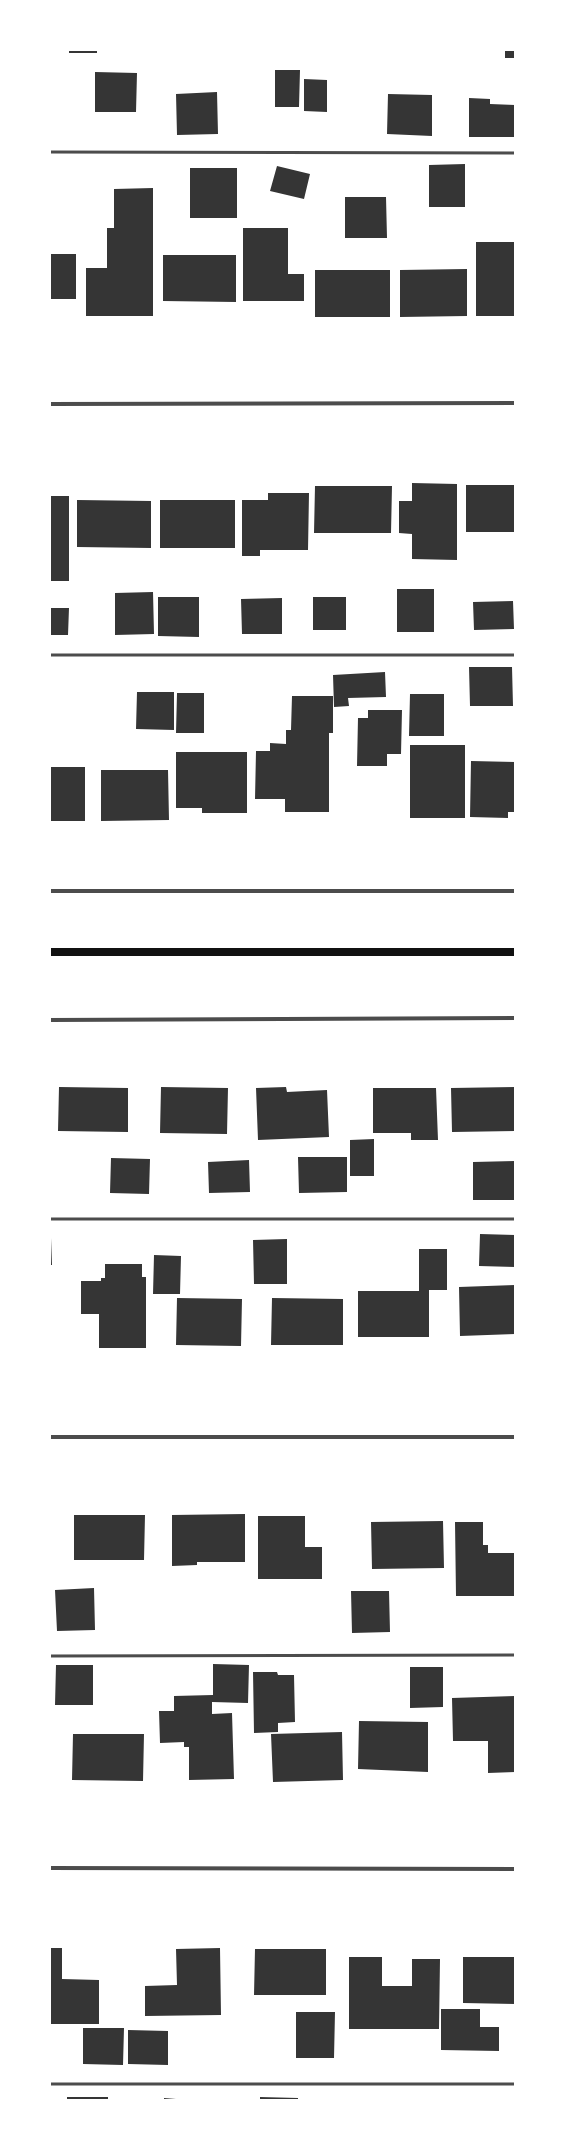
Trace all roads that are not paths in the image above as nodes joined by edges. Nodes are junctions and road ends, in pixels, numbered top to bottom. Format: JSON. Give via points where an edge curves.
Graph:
{"nodes":[{"id":1,"x":50,"y":152,"type":"edge"},
{"id":2,"x":515,"y":153,"type":"edge"},
{"id":3,"x":50,"y":404,"type":"edge"},
{"id":4,"x":515,"y":404,"type":"edge"},
{"id":5,"x":515,"y":655,"type":"edge"},
{"id":6,"x":50,"y":656,"type":"edge"},
{"id":7,"x":50,"y":891,"type":"edge"},
{"id":8,"x":515,"y":891,"type":"edge"},
{"id":9,"x":50,"y":952,"type":"edge"},
{"id":10,"x":515,"y":952,"type":"edge"},
{"id":11,"x":515,"y":1018,"type":"edge"},
{"id":12,"x":50,"y":1020,"type":"edge"},
{"id":13,"x":50,"y":1219,"type":"edge"},
{"id":14,"x":515,"y":1219,"type":"edge"},
{"id":15,"x":50,"y":1437,"type":"edge"},
{"id":16,"x":515,"y":1437,"type":"edge"},
{"id":17,"x":515,"y":1654,"type":"edge"},
{"id":18,"x":50,"y":1656,"type":"edge"},
{"id":19,"x":50,"y":1868,"type":"edge"},
{"id":20,"x":515,"y":1869,"type":"edge"},
{"id":21,"x":50,"y":2084,"type":"edge"},
{"id":22,"x":515,"y":2084,"type":"edge"}],
"edges":[{"from":1,"to":2,"type":"lane"},
{"from":3,"to":4,"type":"street"},
{"from":5,"to":6,"type":"lane"},
{"from":7,"to":8,"type":"street"},
{"from":9,"to":10,"type":"main road"},
{"from":11,"to":12,"type":"street"},
{"from":13,"to":14,"type":"lane"},
{"from":15,"to":16,"type":"street"},
{"from":17,"to":18,"type":"lane"},
{"from":19,"to":20,"type":"street"},
{"from":21,"to":22,"type":"lane"}]}
